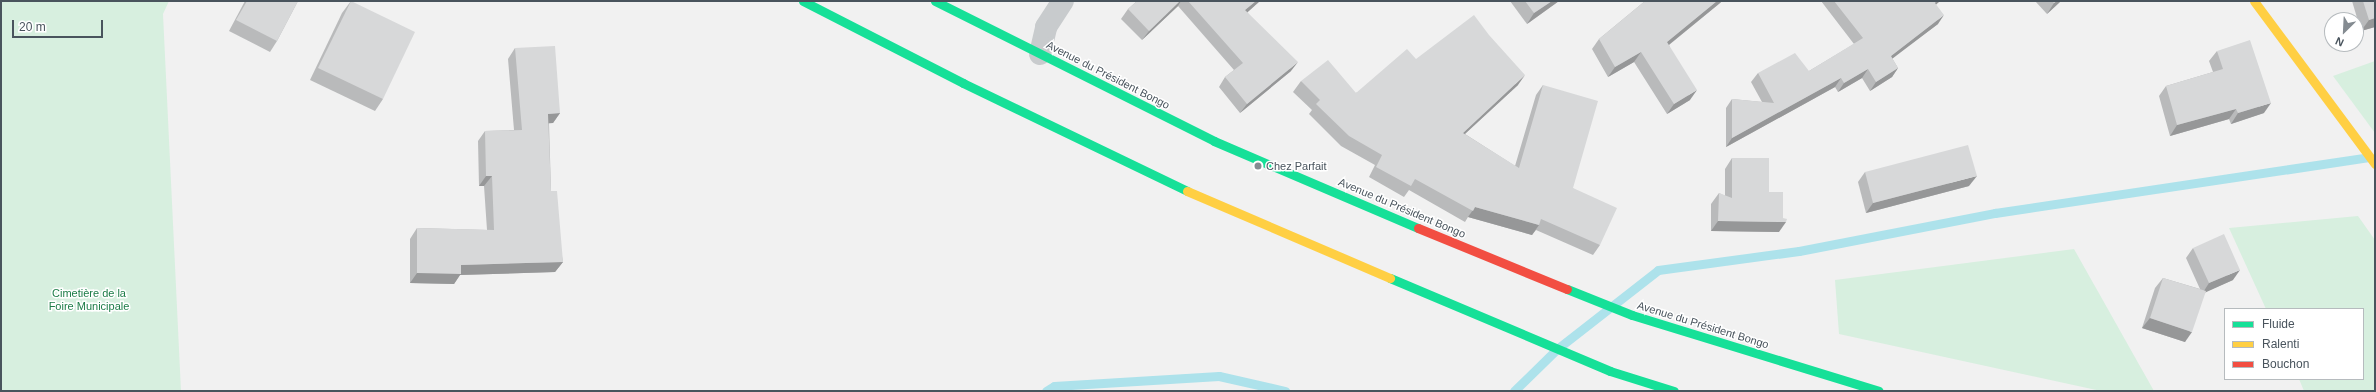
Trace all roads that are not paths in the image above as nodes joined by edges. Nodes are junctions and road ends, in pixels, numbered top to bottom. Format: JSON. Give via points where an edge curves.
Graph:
{"nodes":[{"id":1,"x":803,"y":1,"type":"edge"},
{"id":2,"x":935,"y":1,"type":"edge"},
{"id":3,"x":1063,"y":1,"type":"edge"},
{"id":4,"x":2254,"y":1,"type":"edge"},
{"id":5,"x":1040,"y":54,"type":"junction"},
{"id":6,"x":2375,"y":164,"type":"edge"},
{"id":7,"x":1674,"y":391,"type":"edge"},
{"id":8,"x":1879,"y":391,"type":"edge"}],
"edges":[{"from":1,"to":7,"type":"street","via":[[963,83],[1191,193],[1610,371]]},
{"from":2,"to":5,"type":"street","name":"Avenue du Président Bongo"},
{"from":3,"to":5,"type":"street","via":[[1046,27]]},
{"from":4,"to":6,"type":"street"},
{"from":5,"to":8,"type":"street","name":"Avenue du Président Bongo","via":[[1214,141],[1632,316]]}]}
